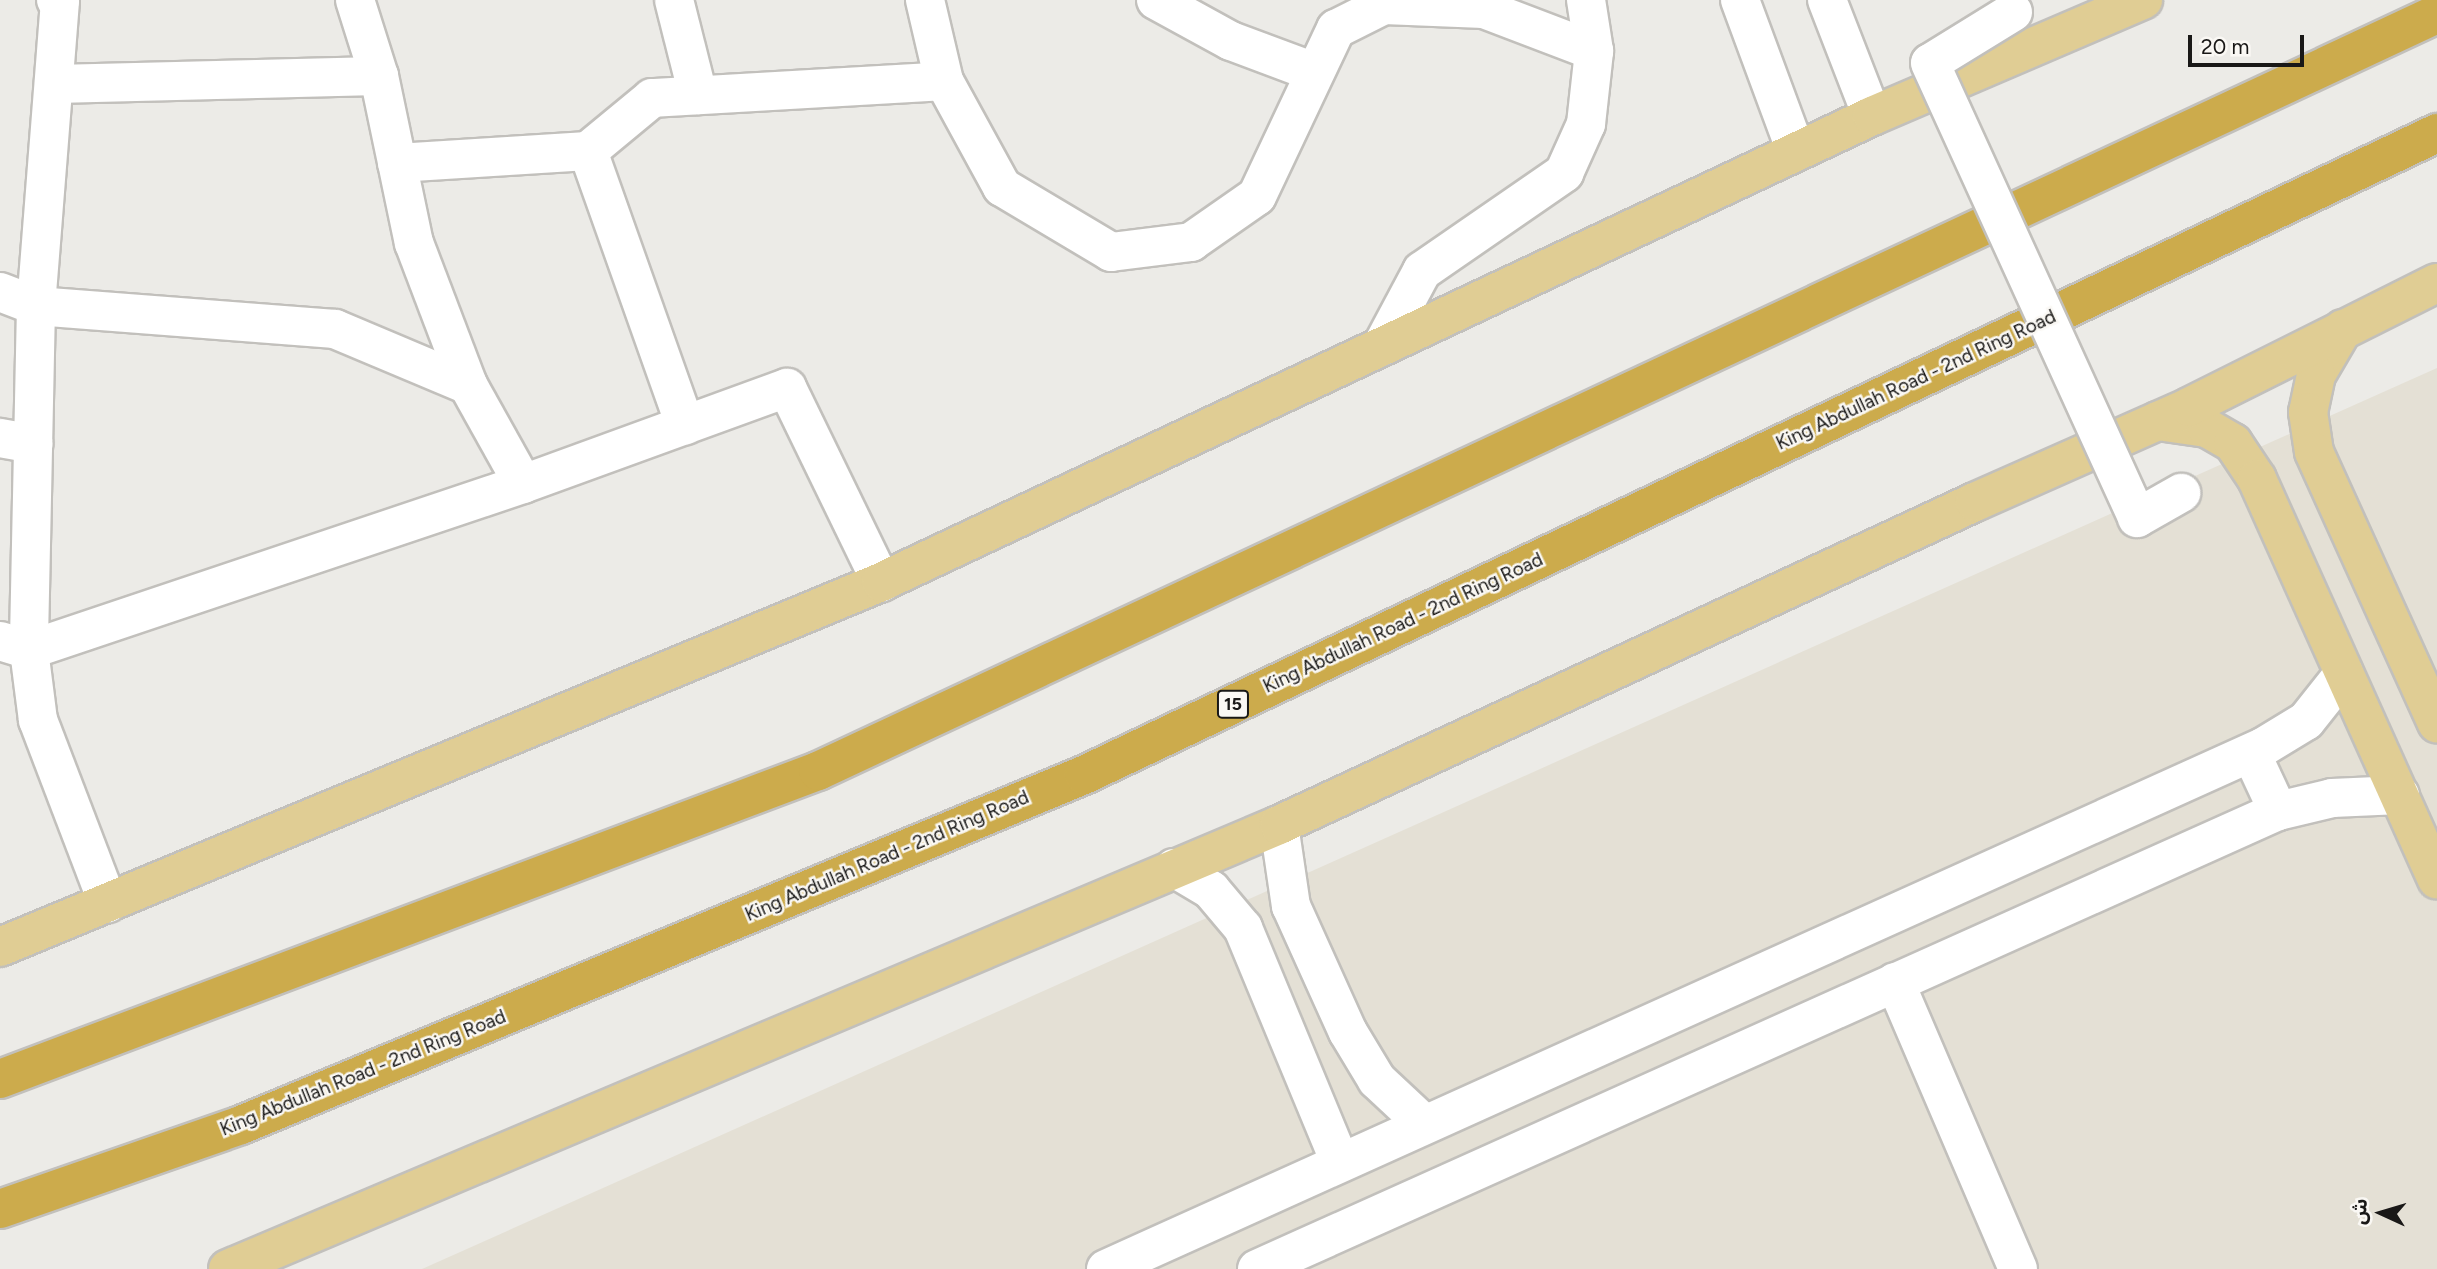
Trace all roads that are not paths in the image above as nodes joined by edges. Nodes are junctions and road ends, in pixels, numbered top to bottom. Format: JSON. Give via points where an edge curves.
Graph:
{"nodes":[{"id":1,"x":56,"y":0,"type":"edge"},
{"id":2,"x":355,"y":0,"type":"edge"},
{"id":3,"x":674,"y":0,"type":"edge"},
{"id":4,"x":925,"y":0,"type":"edge"},
{"id":5,"x":1156,"y":0,"type":"edge"},
{"id":6,"x":1586,"y":0,"type":"edge"},
{"id":7,"x":1740,"y":0,"type":"edge"},
{"id":8,"x":1828,"y":0,"type":"edge"},
{"id":9,"x":2143,"y":0,"type":"edge"},
{"id":10,"x":2013,"y":12,"type":"dead end"},
{"id":11,"x":2437,"y":14,"type":"edge"},
{"id":12,"x":1594,"y":51,"type":"junction"},
{"id":13,"x":1314,"y":72,"type":"junction"},
{"id":14,"x":379,"y":76,"type":"junction"},
{"id":15,"x":944,"y":81,"type":"junction"},
{"id":16,"x":54,"y":84,"type":"junction"},
{"id":17,"x":698,"y":95,"type":"junction"},
{"id":18,"x":1872,"y":116,"type":"junction"},
{"id":19,"x":2437,"y":133,"type":"edge"},
{"id":20,"x":589,"y":151,"type":"junction"},
{"id":21,"x":1796,"y":151,"type":"junction"},
{"id":22,"x":397,"y":163,"type":"junction"},
{"id":23,"x":2437,"y":283,"type":"edge"},
{"id":24,"x":0,"y":292,"type":"edge"},
{"id":25,"x":36,"y":306,"type":"junction"},
{"id":26,"x":2343,"y":329,"type":"junction"},
{"id":27,"x":1382,"y":346,"type":"junction"},
{"id":28,"x":468,"y":385,"type":"junction"},
{"id":29,"x":2158,"y":421,"type":"junction"},
{"id":30,"x":685,"y":425,"type":"junction"},
{"id":31,"x":17,"y":441,"type":"edge"},
{"id":32,"x":523,"y":484,"type":"junction"},
{"id":33,"x":2181,"y":493,"type":"dead end"},
{"id":34,"x":881,"y":582,"type":"junction"},
{"id":35,"x":14,"y":646,"type":"edge"},
{"id":36,"x":2344,"y":673,"type":"junction"},
{"id":37,"x":2437,"y":723,"type":"edge"},
{"id":38,"x":2251,"y":753,"type":"junction"},
{"id":39,"x":2400,"y":795,"type":"junction"},
{"id":40,"x":2278,"y":811,"type":"junction"},
{"id":41,"x":1279,"y":825,"type":"junction"},
{"id":42,"x":1174,"y":868,"type":"junction"},
{"id":43,"x":2437,"y":879,"type":"edge"},
{"id":44,"x":108,"y":903,"type":"junction"},
{"id":45,"x":0,"y":947,"type":"edge"},
{"id":46,"x":1895,"y":982,"type":"junction"},
{"id":47,"x":0,"y":1079,"type":"edge"},
{"id":48,"x":1424,"y":1124,"type":"junction"},
{"id":49,"x":1340,"y":1162,"type":"junction"},
{"id":50,"x":0,"y":1209,"type":"edge"},
{"id":51,"x":228,"y":1269,"type":"edge"},
{"id":52,"x":1106,"y":1269,"type":"edge"},
{"id":53,"x":1257,"y":1269,"type":"edge"},
{"id":54,"x":2018,"y":1269,"type":"edge"}],
"edges":[{"from":1,"to":16,"type":"street","via":[[60,1]]},
{"from":2,"to":14,"type":"street"},
{"from":3,"to":17,"type":"street"},
{"from":4,"to":15,"type":"street"},
{"from":5,"to":13,"type":"street","via":[[1231,41]]},
{"from":6,"to":12,"type":"street"},
{"from":7,"to":21,"type":"street"},
{"from":8,"to":18,"type":"street"},
{"from":9,"to":18,"type":"main road"},
{"from":10,"to":33,"type":"street","bridge":true,"via":[[1930,63],[2137,518]]},
{"from":11,"to":47,"type":"highway","via":[[818,771]]},
{"from":12,"to":13,"type":"street","via":[[1484,9],[1384,5],[1336,29]]},
{"from":12,"to":27,"type":"street","via":[[1586,124],[1564,173],[1422,271]]},
{"from":13,"to":15,"type":"street","via":[[1258,195],[1191,242],[1111,252],[1002,187]]},
{"from":14,"to":16,"type":"street"},
{"from":14,"to":22,"type":"street"},
{"from":15,"to":17,"type":"street"},
{"from":16,"to":25,"type":"street"},
{"from":17,"to":20,"type":"street","via":[[652,98]]},
{"from":18,"to":21,"type":"main road"},
{"from":19,"to":50,"type":"highway","name":"King Abdullah Road - 2nd Ring Road","number":"15","via":[[1084,775],[241,1125]]},
{"from":20,"to":22,"type":"street"},
{"from":20,"to":30,"type":"street"},
{"from":21,"to":27,"type":"main road"},
{"from":22,"to":28,"type":"street","via":[[414,243]]},
{"from":23,"to":26,"type":"main road"},
{"from":24,"to":25,"type":"street"},
{"from":25,"to":28,"type":"street","via":[[335,328]]},
{"from":25,"to":31,"type":"street"},
{"from":26,"to":29,"type":"main road"},
{"from":26,"to":37,"type":"main road","via":[[2316,375],[2308,412],[2314,452]]},
{"from":27,"to":34,"type":"main road"},
{"from":28,"to":32,"type":"street"},
{"from":29,"to":36,"type":"main road","via":[[2207,428],[2233,443],[2257,479]]},
{"from":29,"to":41,"type":"main road"},
{"from":30,"to":32,"type":"street"},
{"from":30,"to":34,"type":"street","via":[[787,388]]},
{"from":31,"to":35,"type":"street"},
{"from":32,"to":35,"type":"street"},
{"from":34,"to":44,"type":"main road"},
{"from":35,"to":44,"type":"street"},
{"from":36,"to":38,"type":"street","via":[[2306,721]]},
{"from":36,"to":39,"type":"main road"},
{"from":38,"to":40,"type":"street"},
{"from":38,"to":48,"type":"street"},
{"from":39,"to":40,"type":"street","via":[[2332,798]]},
{"from":39,"to":43,"type":"main road"},
{"from":40,"to":46,"type":"street"},
{"from":41,"to":42,"type":"main road"},
{"from":41,"to":48,"type":"street","via":[[1292,906],[1348,1032],[1377,1080]]},
{"from":42,"to":49,"type":"street","via":[[1211,890],[1243,928]]},
{"from":42,"to":51,"type":"main road"},
{"from":44,"to":45,"type":"main road"},
{"from":46,"to":53,"type":"street"},
{"from":46,"to":54,"type":"street"},
{"from":48,"to":49,"type":"street"},
{"from":49,"to":52,"type":"street"}]}
